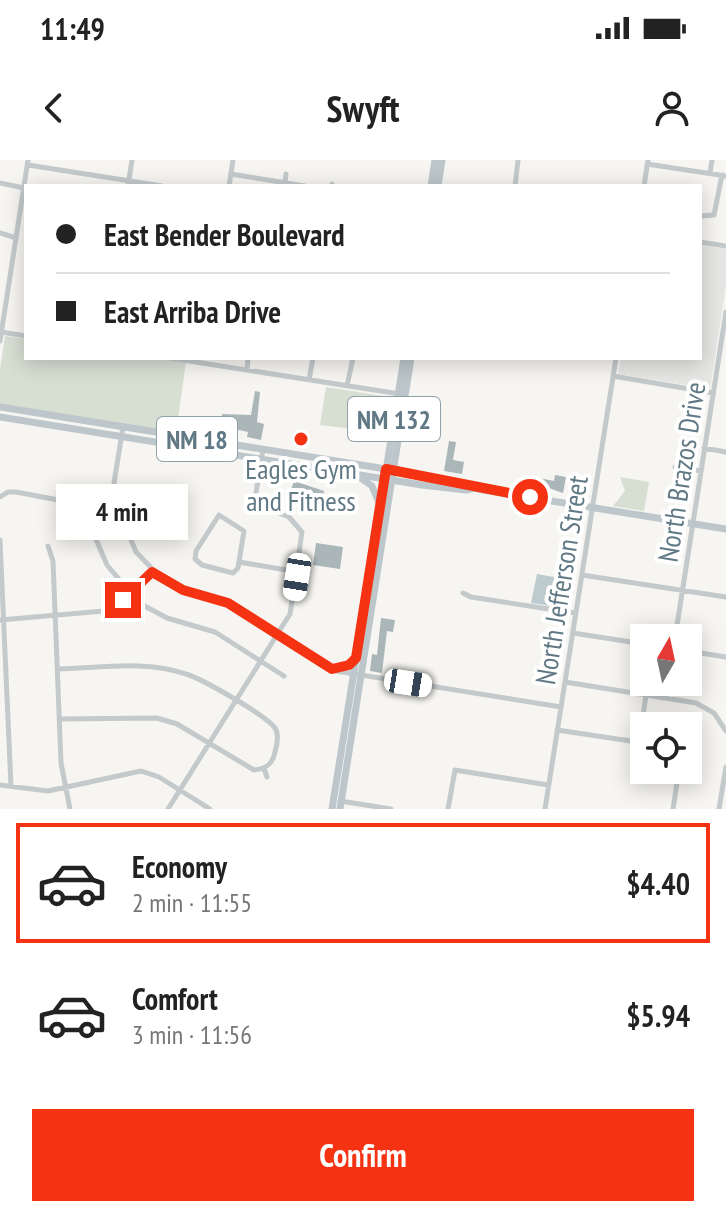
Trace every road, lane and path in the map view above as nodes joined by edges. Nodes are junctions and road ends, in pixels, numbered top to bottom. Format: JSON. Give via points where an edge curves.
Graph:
{"nodes":[{"id":1,"x":132,"y":160,"type":"edge"},
{"id":2,"x":233,"y":160,"type":"edge"},
{"id":3,"x":435,"y":160,"type":"edge"},
{"id":4,"x":442,"y":160,"type":"edge"},
{"id":5,"x":518,"y":160,"type":"edge"},
{"id":6,"x":712,"y":160,"type":"edge"},
{"id":7,"x":28,"y":162,"type":"edge"},
{"id":8,"x":648,"y":162,"type":"edge"},
{"id":9,"x":672,"y":164,"type":"edge"},
{"id":10,"x":710,"y":173,"type":"junction"},
{"id":11,"x":231,"y":174,"type":"junction"},
{"id":12,"x":286,"y":174,"type":"dead end"},
{"id":13,"x":724,"y":176,"type":"edge"},
{"id":14,"x":285,"y":182,"type":"junction"},
{"id":15,"x":0,"y":183,"type":"edge"},
{"id":16,"x":128,"y":183,"type":"edge"},
{"id":17,"x":25,"y":184,"type":"edge"},
{"id":18,"x":229,"y":184,"type":"edge"},
{"id":19,"x":295,"y":184,"type":"edge"},
{"id":20,"x":431,"y":184,"type":"edge"},
{"id":21,"x":438,"y":184,"type":"edge"},
{"id":22,"x":515,"y":184,"type":"edge"},
{"id":23,"x":644,"y":184,"type":"edge"},
{"id":24,"x":24,"y":188,"type":"edge"},
{"id":25,"x":23,"y":213,"type":"edge"},
{"id":26,"x":702,"y":216,"type":"edge"},
{"id":27,"x":0,"y":233,"type":"edge"},
{"id":28,"x":16,"y":238,"type":"junction"},
{"id":29,"x":702,"y":242,"type":"edge"},
{"id":30,"x":726,"y":246,"type":"edge"},
{"id":31,"x":0,"y":287,"type":"edge"},
{"id":32,"x":8,"y":289,"type":"junction"},
{"id":33,"x":726,"y":312,"type":"edge"},
{"id":34,"x":724,"y":333,"type":"edge"},
{"id":35,"x":0,"y":336,"type":"edge"},
{"id":36,"x":24,"y":336,"type":"edge"},
{"id":37,"x":183,"y":360,"type":"edge"},
{"id":38,"x":248,"y":360,"type":"edge"},
{"id":39,"x":313,"y":360,"type":"edge"},
{"id":40,"x":353,"y":360,"type":"edge"},
{"id":41,"x":404,"y":360,"type":"edge"},
{"id":42,"x":410,"y":360,"type":"edge"},
{"id":43,"x":616,"y":360,"type":"edge"},
{"id":44,"x":247,"y":370,"type":"junction"},
{"id":45,"x":716,"y":375,"type":"junction"},
{"id":46,"x":613,"y":376,"type":"junction"},
{"id":47,"x":726,"y":376,"type":"edge"},
{"id":48,"x":309,"y":380,"type":"junction"},
{"id":49,"x":347,"y":386,"type":"junction"},
{"id":50,"x":713,"y":393,"type":"junction"},
{"id":51,"x":402,"y":394,"type":"junction"},
{"id":52,"x":0,"y":407,"type":"edge"},
{"id":53,"x":0,"y":417,"type":"edge"},
{"id":54,"x":123,"y":427,"type":"junction"},
{"id":55,"x":121,"y":437,"type":"junction"},
{"id":56,"x":704,"y":448,"type":"junction"},
{"id":57,"x":263,"y":449,"type":"junction"},
{"id":58,"x":726,"y":452,"type":"edge"},
{"id":59,"x":261,"y":459,"type":"junction"},
{"id":60,"x":330,"y":460,"type":"junction"},
{"id":61,"x":675,"y":467,"type":"dead end"},
{"id":62,"x":326,"y":470,"type":"junction"},
{"id":63,"x":390,"y":470,"type":"junction"},
{"id":64,"x":701,"y":471,"type":"junction"},
{"id":65,"x":353,"y":474,"type":"junction"},
{"id":66,"x":388,"y":480,"type":"junction"},
{"id":67,"x":475,"y":488,"type":"junction"},
{"id":68,"x":1,"y":496,"type":"edge"},
{"id":69,"x":380,"y":506,"type":"junction"},
{"id":70,"x":592,"y":507,"type":"junction"},
{"id":71,"x":692,"y":524,"type":"junction"},
{"id":72,"x":726,"y":529,"type":"edge"},
{"id":73,"x":0,"y":540,"type":"edge"},
{"id":74,"x":48,"y":546,"type":"dead end"},
{"id":75,"x":239,"y":562,"type":"junction"},
{"id":76,"x":152,"y":572,"type":"junction"},
{"id":77,"x":298,"y":572,"type":"junction"},
{"id":78,"x":582,"y":575,"type":"junction"},
{"id":79,"x":683,"y":591,"type":"junction"},
{"id":80,"x":463,"y":593,"type":"dead end"},
{"id":81,"x":129,"y":594,"type":"junction"},
{"id":82,"x":726,"y":597,"type":"edge"},
{"id":83,"x":56,"y":613,"type":"junction"},
{"id":84,"x":575,"y":613,"type":"junction"},
{"id":85,"x":3,"y":620,"type":"edge"},
{"id":86,"x":677,"y":624,"type":"edge"},
{"id":87,"x":573,"y":633,"type":"junction"},
{"id":88,"x":280,"y":635,"type":"junction"},
{"id":89,"x":630,"y":642,"type":"edge"},
{"id":90,"x":702,"y":653,"type":"edge"},
{"id":91,"x":726,"y":657,"type":"edge"},
{"id":92,"x":356,"y":658,"type":"junction"},
{"id":93,"x":262,"y":662,"type":"junction"},
{"id":94,"x":58,"y":669,"type":"junction"},
{"id":95,"x":332,"y":669,"type":"junction"},
{"id":96,"x":357,"y":675,"type":"junction"},
{"id":97,"x":284,"y":676,"type":"dead end"},
{"id":98,"x":565,"y":682,"type":"junction"},
{"id":99,"x":630,"y":692,"type":"edge"},
{"id":100,"x":653,"y":696,"type":"edge"},
{"id":101,"x":666,"y":698,"type":"joint"},
{"id":102,"x":237,"y":701,"type":"junction"},
{"id":103,"x":561,"y":707,"type":"junction"},
{"id":104,"x":723,"y":718,"type":"edge"},
{"id":105,"x":59,"y":719,"type":"junction"},
{"id":106,"x":557,"y":730,"type":"junction"},
{"id":107,"x":726,"y":731,"type":"edge"},
{"id":108,"x":630,"y":741,"type":"edge"},
{"id":109,"x":209,"y":744,"type":"junction"},
{"id":110,"x":726,"y":767,"type":"edge"},
{"id":111,"x":264,"y":769,"type":"junction"},
{"id":112,"x":267,"y":777,"type":"dead end"},
{"id":113,"x":677,"y":784,"type":"edge"},
{"id":114,"x":0,"y":785,"type":"edge"},
{"id":115,"x":548,"y":785,"type":"junction"},
{"id":116,"x":11,"y":786,"type":"junction"},
{"id":117,"x":65,"y":788,"type":"junction"},
{"id":118,"x":181,"y":791,"type":"junction"},
{"id":119,"x":337,"y":805,"type":"edge"},
{"id":120,"x":70,"y":809,"type":"edge"},
{"id":121,"x":168,"y":809,"type":"edge"},
{"id":122,"x":210,"y":809,"type":"edge"},
{"id":123,"x":391,"y":809,"type":"edge"},
{"id":124,"x":448,"y":809,"type":"edge"},
{"id":125,"x":545,"y":809,"type":"edge"},
{"id":126,"x":673,"y":809,"type":"edge"},
{"id":127,"x":719,"y":809,"type":"edge"}],
"edges":[{"from":1,"to":16,"type":"street"},
{"from":2,"to":11,"type":"street"},
{"from":3,"to":20,"type":"main road"},
{"from":4,"to":21,"type":"main road"},
{"from":5,"to":22,"type":"street"},
{"from":6,"to":10,"type":"street"},
{"from":7,"to":16,"type":"street"},
{"from":7,"to":17,"type":"street"},
{"from":8,"to":9,"type":"street"},
{"from":8,"to":23,"type":"street"},
{"from":9,"to":10,"type":"street"},
{"from":10,"to":13,"type":"street"},
{"from":11,"to":14,"type":"street"},
{"from":11,"to":18,"type":"street"},
{"from":12,"to":14,"type":"street"},
{"from":13,"to":26,"type":"street","via":[[716,217]]},
{"from":14,"to":19,"type":"street"},
{"from":15,"to":24,"type":"street"},
{"from":24,"to":25,"type":"street"},
{"from":25,"to":28,"type":"street"},
{"from":27,"to":28,"type":"street"},
{"from":28,"to":32,"type":"street"},
{"from":29,"to":30,"type":"street"},
{"from":31,"to":32,"type":"street"},
{"from":32,"to":35,"type":"street"},
{"from":33,"to":34,"type":"street","name":"North Brazos Drive"},
{"from":34,"to":45,"type":"street","name":"North Brazos Drive"},
{"from":35,"to":36,"type":"street"},
{"from":37,"to":44,"type":"street"},
{"from":38,"to":44,"type":"street"},
{"from":39,"to":48,"type":"street"},
{"from":40,"to":49,"type":"street"},
{"from":41,"to":51,"type":"main road","number":"NM 132"},
{"from":42,"to":51,"type":"main road","number":"NM 132"},
{"from":43,"to":46,"type":"street","name":"North Jefferson Street"},
{"from":44,"to":48,"type":"street"},
{"from":45,"to":47,"type":"street"},
{"from":45,"to":50,"type":"street","name":"North Brazos Drive"},
{"from":46,"to":50,"type":"street"},
{"from":46,"to":70,"type":"street","name":"North Jefferson Street"},
{"from":48,"to":49,"type":"street"},
{"from":49,"to":51,"type":"street"},
{"from":50,"to":56,"type":"street","name":"North Brazos Drive"},
{"from":51,"to":63,"type":"main road","number":"NM 132"},
{"from":52,"to":54,"type":"main road","number":"NM 18"},
{"from":53,"to":55,"type":"main road","number":"NM 18"},
{"from":54,"to":55,"type":"street"},
{"from":54,"to":57,"type":"main road","number":"NM 18"},
{"from":55,"to":59,"type":"main road","number":"NM 18"},
{"from":55,"to":76,"type":"street","via":[[115,501],[132,546]]},
{"from":56,"to":58,"type":"street"},
{"from":56,"to":64,"type":"street","name":"North Brazos Drive"},
{"from":57,"to":59,"type":"street"},
{"from":57,"to":60,"type":"main road","number":"NM 18"},
{"from":59,"to":62,"type":"main road","number":"NM 18"},
{"from":59,"to":77,"type":"street","via":[[256,502],[289,517],[301,530]]},
{"from":60,"to":62,"type":"main road"},
{"from":60,"to":63,"type":"main road","number":"NM 18"},
{"from":61,"to":64,"type":"street"},
{"from":62,"to":65,"type":"main road","number":"NM 18"},
{"from":63,"to":66,"type":"main road","number":"NM 132"},
{"from":63,"to":67,"type":"main road"},
{"from":64,"to":71,"type":"street","name":"North Brazos Drive"},
{"from":65,"to":66,"type":"main road","number":"NM 18"},
{"from":65,"to":69,"type":"main road","via":[[372,486]]},
{"from":66,"to":67,"type":"main road"},
{"from":66,"to":69,"type":"main road"},
{"from":66,"to":96,"type":"main road"},
{"from":67,"to":70,"type":"main road"},
{"from":68,"to":81,"type":"street","via":[[16,492],[80,508],[107,565]]},
{"from":69,"to":92,"type":"main road"},
{"from":70,"to":71,"type":"main road"},
{"from":70,"to":78,"type":"street","name":"North Jefferson Street"},
{"from":71,"to":72,"type":"main road"},
{"from":71,"to":79,"type":"street","name":"North Brazos Drive"},
{"from":73,"to":85,"type":"street"},
{"from":74,"to":83,"type":"street"},
{"from":75,"to":75,"type":"street","via":[[233,573],[195,559],[219,515],[244,531]]},
{"from":75,"to":77,"type":"street"},
{"from":76,"to":81,"type":"street"},
{"from":76,"to":88,"type":"street","via":[[183,590],[228,603]]},
{"from":77,"to":88,"type":"street"},
{"from":78,"to":79,"type":"street"},
{"from":78,"to":84,"type":"street","name":"North Jefferson Street"},
{"from":79,"to":82,"type":"street"},
{"from":79,"to":86,"type":"street","name":"North Brazos Drive"},
{"from":80,"to":84,"type":"street"},
{"from":81,"to":83,"type":"street","via":[[104,611]]},
{"from":81,"to":93,"type":"street","via":[[158,614],[215,632]]},
{"from":83,"to":85,"type":"street"},
{"from":83,"to":94,"type":"street"},
{"from":84,"to":87,"type":"street","name":"North Jefferson Street"},
{"from":85,"to":116,"type":"street"},
{"from":87,"to":89,"type":"street"},
{"from":87,"to":98,"type":"street","name":"North Jefferson Street"},
{"from":88,"to":93,"type":"street"},
{"from":88,"to":95,"type":"street"},
{"from":90,"to":91,"type":"street"},
{"from":92,"to":95,"type":"street"},
{"from":92,"to":96,"type":"main road"},
{"from":93,"to":97,"type":"street"},
{"from":93,"to":102,"type":"street"},
{"from":94,"to":102,"type":"street","via":[[164,668],[192,676]]},
{"from":94,"to":105,"type":"street"},
{"from":95,"to":96,"type":"street"},
{"from":96,"to":103,"type":"street"},
{"from":96,"to":119,"type":"main road"},
{"from":98,"to":99,"type":"street"},
{"from":98,"to":103,"type":"street","name":"North Jefferson Street"},
{"from":100,"to":101,"type":"street"},
{"from":101,"to":104,"type":"street","via":[[700,704]]},
{"from":102,"to":109,"type":"street"},
{"from":102,"to":111,"type":"street","via":[[275,728],[275,752]]},
{"from":103,"to":106,"type":"street","name":"North Jefferson Street"},
{"from":104,"to":107,"type":"street"},
{"from":105,"to":109,"type":"street","via":[[157,718]]},
{"from":105,"to":117,"type":"street"},
{"from":106,"to":108,"type":"street"},
{"from":106,"to":115,"type":"street","name":"North Jefferson Street"},
{"from":109,"to":111,"type":"street","via":[[250,769]]},
{"from":109,"to":118,"type":"street"},
{"from":110,"to":127,"type":"street"},
{"from":111,"to":112,"type":"street"},
{"from":113,"to":126,"type":"street"},
{"from":114,"to":116,"type":"street"},
{"from":115,"to":124,"type":"street","via":[[455,770]]},
{"from":115,"to":125,"type":"street","name":"North Jefferson Street"},
{"from":116,"to":117,"type":"street"},
{"from":117,"to":118,"type":"street","via":[[141,771]]},
{"from":117,"to":120,"type":"street"},
{"from":118,"to":121,"type":"street"},
{"from":118,"to":122,"type":"street"},
{"from":119,"to":123,"type":"street"}]}
